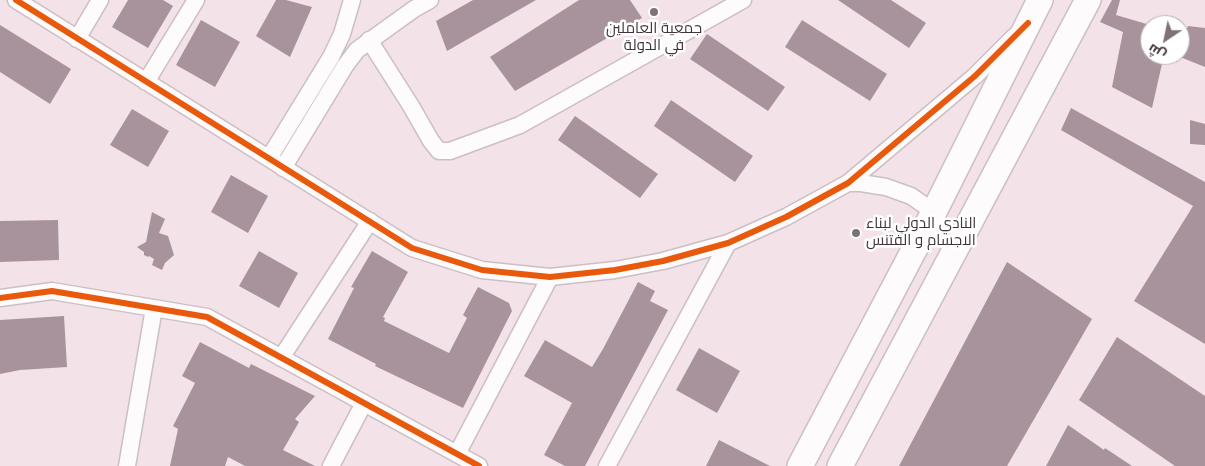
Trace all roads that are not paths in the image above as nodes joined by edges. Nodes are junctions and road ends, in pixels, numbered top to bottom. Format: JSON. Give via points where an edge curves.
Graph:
{"nodes":[{"id":1,"x":16,"y":0,"type":"edge"},
{"id":2,"x":100,"y":0,"type":"edge"},
{"id":3,"x":196,"y":0,"type":"edge"},
{"id":4,"x":352,"y":0,"type":"edge"},
{"id":5,"x":430,"y":0,"type":"edge"},
{"id":6,"x":743,"y":0,"type":"edge"},
{"id":7,"x":1040,"y":0,"type":"edge"},
{"id":8,"x":1088,"y":0,"type":"edge"},
{"id":9,"x":411,"y":4,"type":"edge"},
{"id":10,"x":1028,"y":22,"type":"junction"},
{"id":11,"x":77,"y":39,"type":"junction"},
{"id":12,"x":369,"y":40,"type":"junction"},
{"id":13,"x":146,"y":82,"type":"junction"},
{"id":14,"x":269,"y":158,"type":"junction"},
{"id":15,"x":283,"y":168,"type":"junction"},
{"id":16,"x":848,"y":183,"type":"junction"},
{"id":17,"x":934,"y":212,"type":"junction"},
{"id":18,"x":370,"y":221,"type":"junction"},
{"id":19,"x":728,"y":243,"type":"junction"},
{"id":20,"x":550,"y":277,"type":"junction"},
{"id":21,"x":0,"y":298,"type":"edge"},
{"id":22,"x":154,"y":308,"type":"junction"},
{"id":23,"x":281,"y":358,"type":"junction"},
{"id":24,"x":364,"y":403,"type":"junction"},
{"id":25,"x":457,"y":454,"type":"junction"},
{"id":26,"x":127,"y":466,"type":"edge"},
{"id":27,"x":331,"y":466,"type":"edge"},
{"id":28,"x":479,"y":466,"type":"edge"},
{"id":29,"x":607,"y":466,"type":"edge"},
{"id":30,"x":800,"y":466,"type":"edge"},
{"id":31,"x":840,"y":466,"type":"edge"}],
"edges":[{"from":1,"to":11,"type":"street"},
{"from":2,"to":11,"type":"street"},
{"from":3,"to":13,"type":"street"},
{"from":4,"to":14,"type":"street","via":[[331,58]]},
{"from":5,"to":9,"type":"street"},
{"from":6,"to":12,"type":"street","via":[[520,125],[450,151],[439,151],[431,141]]},
{"from":7,"to":10,"type":"main road"},
{"from":8,"to":31,"type":"main road"},
{"from":9,"to":12,"type":"street"},
{"from":10,"to":16,"type":"street","via":[[968,82]]},
{"from":10,"to":17,"type":"main road"},
{"from":11,"to":13,"type":"street"},
{"from":12,"to":15,"type":"street","via":[[345,66]]},
{"from":13,"to":14,"type":"street"},
{"from":14,"to":15,"type":"street"},
{"from":15,"to":18,"type":"street"},
{"from":16,"to":17,"type":"street","via":[[893,189],[911,196]]},
{"from":16,"to":19,"type":"street","via":[[786,217]]},
{"from":17,"to":30,"type":"main road"},
{"from":18,"to":20,"type":"street","via":[[412,248],[482,270]]},
{"from":18,"to":23,"type":"street"},
{"from":19,"to":20,"type":"street","via":[[615,270]]},
{"from":19,"to":29,"type":"street"},
{"from":20,"to":25,"type":"street"},
{"from":21,"to":22,"type":"street","via":[[52,291]]},
{"from":22,"to":23,"type":"street","via":[[207,317]]},
{"from":22,"to":26,"type":"street"},
{"from":23,"to":24,"type":"street"},
{"from":24,"to":25,"type":"street"},
{"from":24,"to":27,"type":"street"},
{"from":25,"to":28,"type":"street"}]}
